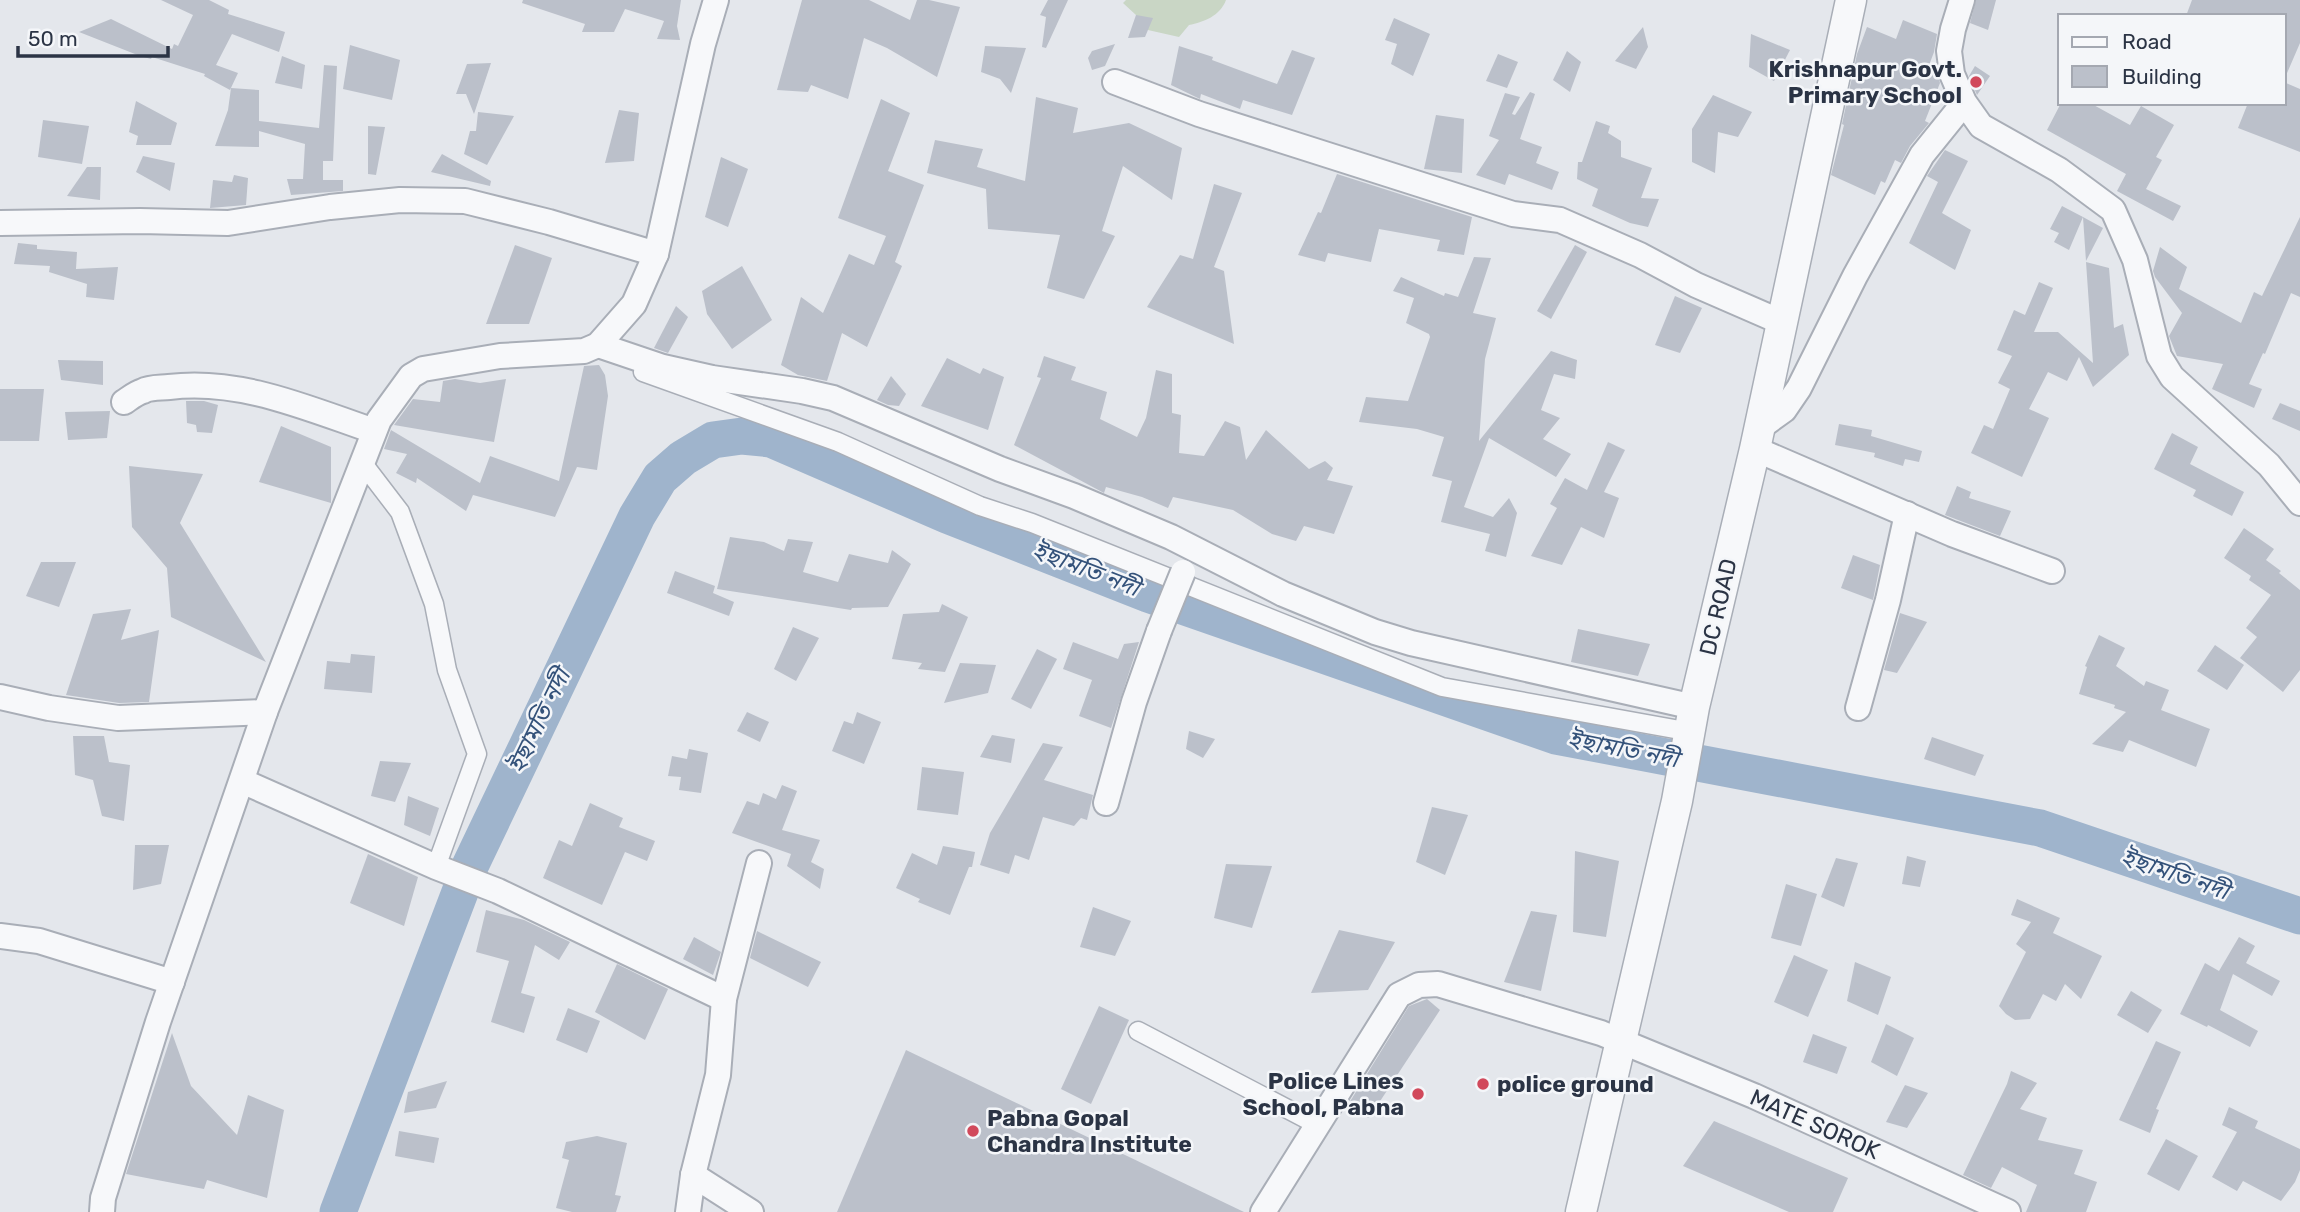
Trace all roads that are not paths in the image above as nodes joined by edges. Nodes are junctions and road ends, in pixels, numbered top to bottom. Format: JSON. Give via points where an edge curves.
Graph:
{"nodes":[{"id":1,"x":716,"y":0,"type":"edge"},
{"id":2,"x":1851,"y":0,"type":"edge"},
{"id":3,"x":1962,"y":0,"type":"edge"},
{"id":4,"x":1115,"y":82,"type":"dead end"},
{"id":5,"x":1964,"y":103,"type":"junction"},
{"id":6,"x":0,"y":223,"type":"edge"},
{"id":7,"x":656,"y":254,"type":"junction"},
{"id":8,"x":1782,"y":322,"type":"junction"},
{"id":9,"x":591,"y":348,"type":"junction"},
{"id":10,"x":124,"y":402,"type":"dead end"},
{"id":11,"x":374,"y":431,"type":"junction"},
{"id":12,"x":1757,"y":439,"type":"junction"},
{"id":13,"x":361,"y":461,"type":"junction"},
{"id":14,"x":2300,"y":503,"type":"edge"},
{"id":15,"x":1907,"y":514,"type":"junction"},
{"id":16,"x":1193,"y":548,"type":"junction"},
{"id":17,"x":2052,"y":571,"type":"dead end"},
{"id":18,"x":0,"y":696,"type":"edge"},
{"id":19,"x":1858,"y":708,"type":"dead end"},
{"id":20,"x":265,"y":712,"type":"junction"},
{"id":21,"x":1693,"y":720,"type":"junction"},
{"id":22,"x":242,"y":781,"type":"junction"},
{"id":23,"x":1106,"y":803,"type":"dead end"},
{"id":24,"x":759,"y":863,"type":"dead end"},
{"id":25,"x":437,"y":867,"type":"junction"},
{"id":26,"x":0,"y":936,"type":"edge"},
{"id":27,"x":172,"y":982,"type":"junction"},
{"id":28,"x":724,"y":999,"type":"junction"},
{"id":29,"x":1138,"y":1031,"type":"dead end"},
{"id":30,"x":1612,"y":1038,"type":"junction"},
{"id":31,"x":1318,"y":1125,"type":"junction"},
{"id":32,"x":693,"y":1175,"type":"junction"},
{"id":33,"x":102,"y":1212,"type":"edge"},
{"id":34,"x":688,"y":1212,"type":"edge"},
{"id":35,"x":751,"y":1212,"type":"edge"},
{"id":36,"x":1263,"y":1212,"type":"edge"},
{"id":37,"x":1581,"y":1212,"type":"edge"},
{"id":38,"x":2008,"y":1212,"type":"edge"}],
"edges":[{"from":1,"to":7,"type":"street"},
{"from":2,"to":8,"type":"street","name":"DC ROAD"},
{"from":3,"to":5,"type":"street","via":[[1949,51]]},
{"from":4,"to":8,"type":"street","via":[[1199,114],[1513,214],[1560,220]]},
{"from":5,"to":12,"type":"street","via":[[1922,155],[1799,388]]},
{"from":5,"to":14,"type":"street","via":[[1981,126],[2059,170],[2113,210],[2135,260],[2159,356],[2172,377],[2269,465]]},
{"from":6,"to":7,"type":"street","via":[[228,223],[400,200],[465,201]]},
{"from":7,"to":9,"type":"street","via":[[634,304]]},
{"from":8,"to":12,"type":"street","name":"DC ROAD"},
{"from":9,"to":11,"type":"street","via":[[424,369],[411,376]]},
{"from":9,"to":16,"type":"street","via":[[712,378],[833,398]]},
{"from":9,"to":21,"type":"street","via":[[838,442],[980,506],[1442,687]]},
{"from":10,"to":11,"type":"street","via":[[144,390],[210,385],[281,400]]},
{"from":11,"to":13,"type":"street"},
{"from":12,"to":15,"type":"street"},
{"from":12,"to":21,"type":"street","name":"DC ROAD"},
{"from":13,"to":20,"type":"street"},
{"from":13,"to":25,"type":"street","via":[[400,512],[434,604],[447,670],[477,754]]},
{"from":15,"to":17,"type":"street"},
{"from":15,"to":19,"type":"street"},
{"from":16,"to":21,"type":"street","via":[[1283,594],[1375,632]]},
{"from":16,"to":23,"type":"street","bridge":true,"via":[[1134,702]]},
{"from":18,"to":20,"type":"street","via":[[118,718]]},
{"from":20,"to":22,"type":"street"},
{"from":21,"to":30,"type":"street","name":"DC ROAD","via":[[1677,801]]},
{"from":22,"to":25,"type":"street"},
{"from":22,"to":27,"type":"street"},
{"from":24,"to":28,"type":"street"},
{"from":25,"to":28,"type":"street","via":[[498,891]]},
{"from":26,"to":27,"type":"street","via":[[39,941]]},
{"from":27,"to":33,"type":"street"},
{"from":28,"to":32,"type":"street","via":[[718,1075]]},
{"from":29,"to":31,"type":"street"},
{"from":30,"to":31,"type":"street","name":"MATE SOROK","via":[[1447,986],[1419,985],[1399,995]]},
{"from":30,"to":37,"type":"street","name":"DC ROAD"},
{"from":30,"to":38,"type":"street","name":"MATE SOROK","via":[[1754,1096]]},
{"from":31,"to":36,"type":"street","name":"MATE SOROK"},
{"from":32,"to":34,"type":"street"},
{"from":32,"to":35,"type":"street"}]}
